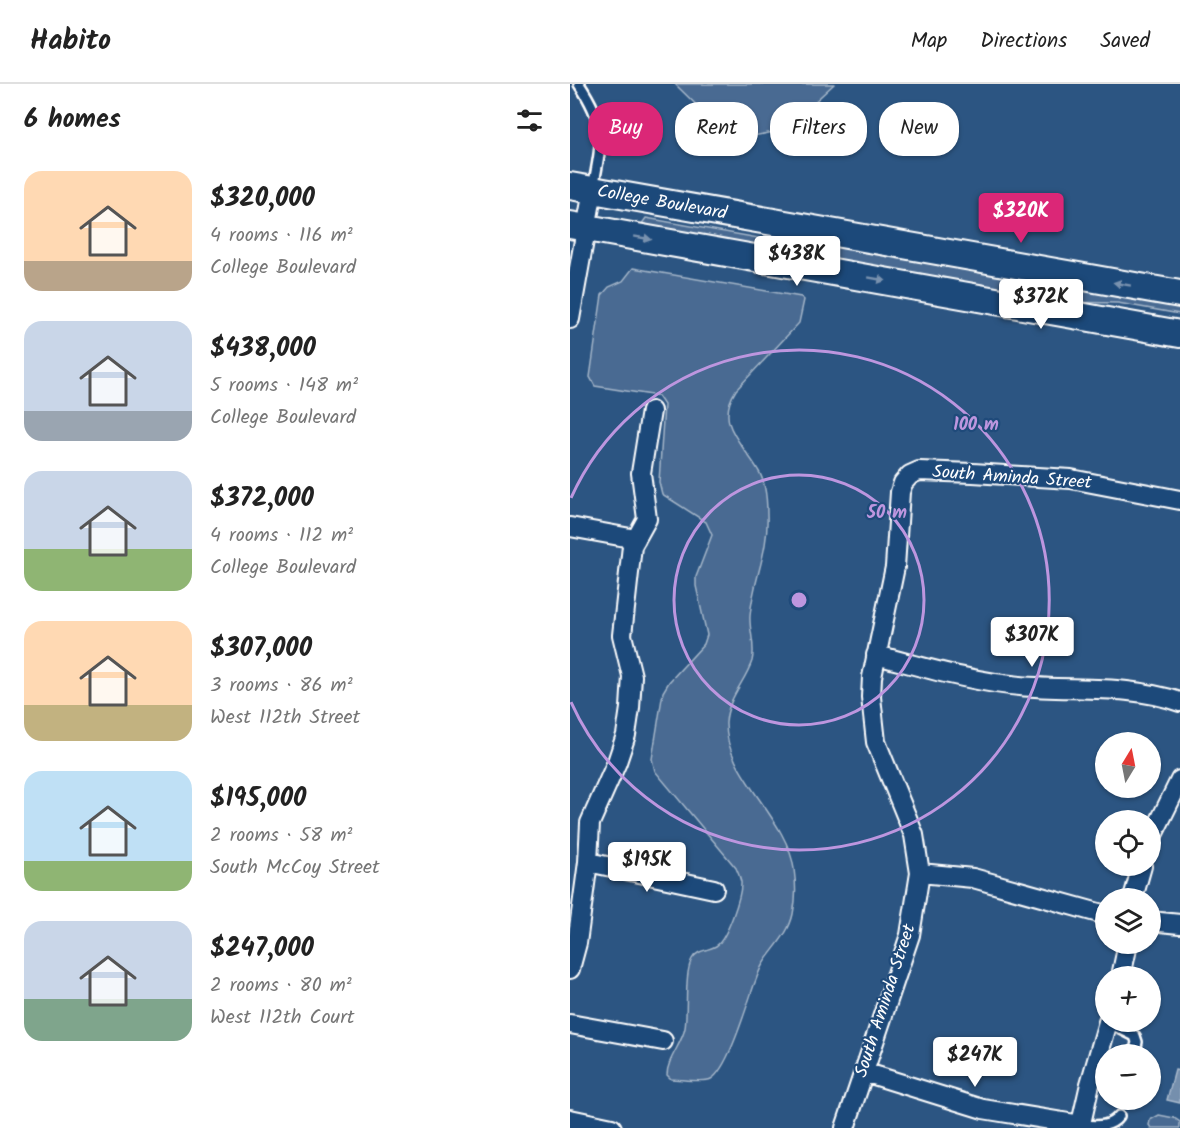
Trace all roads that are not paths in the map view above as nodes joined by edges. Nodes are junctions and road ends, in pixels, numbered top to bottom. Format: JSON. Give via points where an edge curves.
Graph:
{"nodes":[{"id":1,"x":579,"y":84,"type":"edge"},
{"id":2,"x":581,"y":188,"type":"edge"},
{"id":3,"x":578,"y":227,"type":"edge"},
{"id":4,"x":1180,"y":294,"type":"edge"},
{"id":5,"x":570,"y":319,"type":"edge"},
{"id":6,"x":1180,"y":334,"type":"edge"},
{"id":7,"x":651,"y":411,"type":"dead end"},
{"id":8,"x":1180,"y":500,"type":"edge"},
{"id":9,"x":570,"y":527,"type":"edge"},
{"id":10,"x":636,"y":539,"type":"junction"},
{"id":11,"x":876,"y":655,"type":"junction"},
{"id":12,"x":1180,"y":702,"type":"edge"},
{"id":13,"x":1180,"y":780,"type":"edge"},
{"id":14,"x":1161,"y":819,"type":"edge"},
{"id":15,"x":588,"y":862,"type":"junction"},
{"id":16,"x":920,"y":873,"type":"junction"},
{"id":17,"x":714,"y":889,"type":"dead end"},
{"id":18,"x":1095,"y":912,"type":"edge"},
{"id":19,"x":1161,"y":922,"type":"edge"},
{"id":20,"x":1180,"y":924,"type":"edge"},
{"id":21,"x":570,"y":969,"type":"edge"},
{"id":22,"x":570,"y":1024,"type":"edge"},
{"id":23,"x":1105,"y":1032,"type":"edge"},
{"id":24,"x":1127,"y":1032,"type":"edge"},
{"id":25,"x":663,"y":1041,"type":"dead end"},
{"id":26,"x":1137,"y":1044,"type":"edge"},
{"id":27,"x":864,"y":1072,"type":"junction"},
{"id":28,"x":1119,"y":1116,"type":"dead end"},
{"id":29,"x":570,"y":1119,"type":"edge"},
{"id":30,"x":1081,"y":1126,"type":"edge"},
{"id":31,"x":612,"y":1128,"type":"edge"},
{"id":32,"x":845,"y":1128,"type":"edge"}],
"edges":[{"from":1,"to":2,"type":"lane","via":[[594,106],[602,135]]},
{"from":2,"to":3,"type":"street"},
{"from":4,"to":2,"type":"main road","name":"College Boulevard","one_way":true},
{"from":3,"to":5,"type":"street"},
{"from":3,"to":6,"type":"main road","one_way":true},
{"from":7,"to":10,"type":"street","via":[[641,472],[647,519]]},
{"from":8,"to":11,"type":"street","name":"South Aminda Street","via":[[1071,479],[962,472],[919,471],[910,475],[900,492],[895,567]]},
{"from":9,"to":10,"type":"street"},
{"from":10,"to":15,"type":"street","via":[[630,559],[622,635],[632,676],[626,735],[590,823]]},
{"from":11,"to":12,"type":"street","via":[[1020,686],[1149,693]]},
{"from":11,"to":16,"type":"street","name":"South Aminda Street","via":[[871,697],[876,742],[914,836]]},
{"from":13,"to":14,"type":"street"},
{"from":15,"to":17,"type":"street"},
{"from":15,"to":21,"type":"street"},
{"from":16,"to":18,"type":"street","via":[[973,878]]},
{"from":16,"to":27,"type":"street","name":"South Aminda Street","via":[[910,935]]},
{"from":19,"to":20,"type":"street"},
{"from":22,"to":25,"type":"street"},
{"from":23,"to":30,"type":"street"},
{"from":24,"to":26,"type":"lane","via":[[1135,1036]]},
{"from":27,"to":30,"type":"street","via":[[983,1109]]},
{"from":27,"to":32,"type":"street","name":"South Aminda Street"},
{"from":28,"to":30,"type":"lane","via":[[1104,1126]]},
{"from":29,"to":31,"type":"street"}]}
